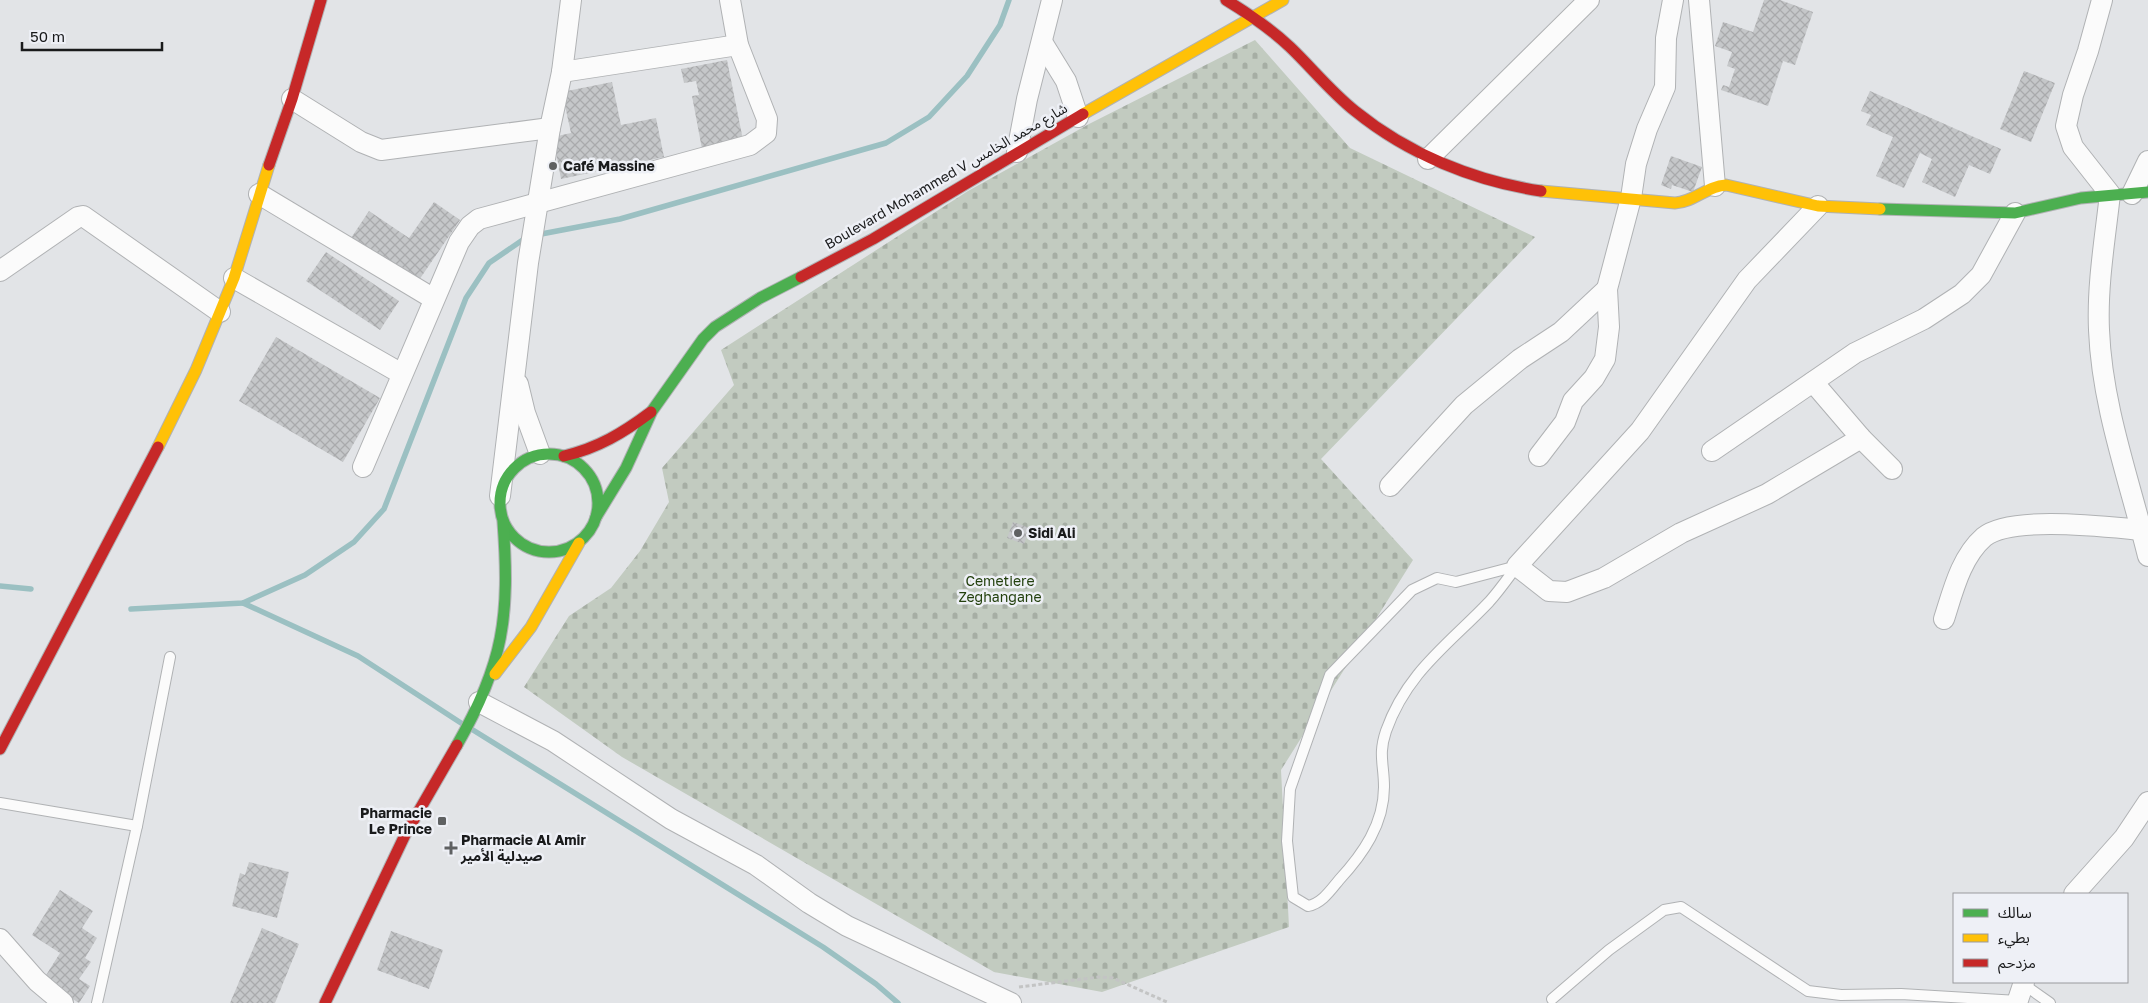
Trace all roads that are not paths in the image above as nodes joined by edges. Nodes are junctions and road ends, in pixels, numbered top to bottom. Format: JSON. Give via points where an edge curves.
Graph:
{"nodes":[{"id":1,"x":321,"y":0,"type":"edge"},
{"id":2,"x":572,"y":0,"type":"edge"},
{"id":3,"x":730,"y":0,"type":"edge"},
{"id":4,"x":1052,"y":0,"type":"edge"},
{"id":5,"x":1226,"y":0,"type":"edge"},
{"id":6,"x":1284,"y":0,"type":"edge"},
{"id":7,"x":1589,"y":0,"type":"edge"},
{"id":8,"x":1673,"y":0,"type":"edge"},
{"id":9,"x":1699,"y":0,"type":"edge"},
{"id":10,"x":2102,"y":0,"type":"edge"},
{"id":11,"x":1253,"y":16,"type":"junction"},
{"id":12,"x":1042,"y":42,"type":"junction"},
{"id":13,"x":738,"y":45,"type":"junction"},
{"id":14,"x":562,"y":72,"type":"junction"},
{"id":15,"x":292,"y":99,"type":"junction"},
{"id":16,"x":1078,"y":117,"type":"junction"},
{"id":17,"x":550,"y":128,"type":"junction"},
{"id":18,"x":1017,"y":152,"type":"junction"},
{"id":19,"x":1428,"y":159,"type":"junction"},
{"id":20,"x":2148,"y":161,"type":"edge"},
{"id":21,"x":1715,"y":186,"type":"junction"},
{"id":22,"x":2140,"y":193,"type":"edge"},
{"id":23,"x":259,"y":194,"type":"junction"},
{"id":24,"x":2110,"y":194,"type":"junction"},
{"id":25,"x":1631,"y":198,"type":"junction"},
{"id":26,"x":537,"y":206,"type":"junction"},
{"id":27,"x":1818,"y":206,"type":"junction"},
{"id":28,"x":2015,"y":213,"type":"junction"},
{"id":29,"x":0,"y":270,"type":"edge"},
{"id":30,"x":234,"y":278,"type":"junction"},
{"id":31,"x":1607,"y":289,"type":"junction"},
{"id":32,"x":434,"y":299,"type":"junction"},
{"id":33,"x":220,"y":312,"type":"junction"},
{"id":34,"x":515,"y":369,"type":"junction"},
{"id":35,"x":402,"y":374,"type":"junction"},
{"id":36,"x":1812,"y":382,"type":"junction"},
{"id":37,"x":652,"y":411,"type":"junction"},
{"id":38,"x":1861,"y":438,"type":"junction"},
{"id":39,"x":1712,"y":451,"type":"dead end"},
{"id":40,"x":540,"y":454,"type":"junction"},
{"id":41,"x":564,"y":456,"type":"junction"},
{"id":42,"x":1539,"y":456,"type":"dead end"},
{"id":43,"x":363,"y":467,"type":"dead end"},
{"id":44,"x":1892,"y":469,"type":"dead end"},
{"id":45,"x":1390,"y":486,"type":"dead end"},
{"id":46,"x":500,"y":496,"type":"junction"},
{"id":47,"x":596,"y":517,"type":"junction"},
{"id":48,"x":503,"y":522,"type":"junction"},
{"id":49,"x":2142,"y":530,"type":"junction"},
{"id":50,"x":579,"y":543,"type":"junction"},
{"id":51,"x":2148,"y":556,"type":"edge"},
{"id":52,"x":1517,"y":566,"type":"junction"},
{"id":53,"x":1944,"y":618,"type":"dead end"},
{"id":54,"x":170,"y":657,"type":"dead end"},
{"id":55,"x":490,"y":679,"type":"junction"},
{"id":56,"x":479,"y":702,"type":"junction"},
{"id":57,"x":0,"y":749,"type":"edge"},
{"id":58,"x":0,"y":804,"type":"edge"},
{"id":59,"x":2148,"y":804,"type":"edge"},
{"id":60,"x":137,"y":826,"type":"junction"},
{"id":61,"x":2075,"y":893,"type":"edge"},
{"id":62,"x":0,"y":939,"type":"edge"},
{"id":63,"x":2020,"y":992,"type":"edge"},
{"id":64,"x":1552,"y":999,"type":"dead end"},
{"id":65,"x":63,"y":1003,"type":"edge"},
{"id":66,"x":97,"y":1003,"type":"edge"},
{"id":67,"x":325,"y":1003,"type":"edge"},
{"id":68,"x":1011,"y":1003,"type":"edge"},
{"id":69,"x":2050,"y":1003,"type":"edge"}],
"edges":[{"from":1,"to":15,"type":"main road"},
{"from":2,"to":14,"type":"street"},
{"from":3,"to":13,"type":"street"},
{"from":4,"to":12,"type":"street"},
{"from":5,"to":11,"type":"main road"},
{"from":6,"to":11,"type":"main road","name":"Boulevard Mohammed V شارع محمد الخامس"},
{"from":7,"to":19,"type":"street"},
{"from":8,"to":25,"type":"street","via":[[1666,38],[1665,87],[1640,149]]},
{"from":9,"to":21,"type":"street"},
{"from":10,"to":24,"type":"street","via":[[2066,126],[2073,147]]},
{"from":11,"to":16,"type":"main road","name":"Boulevard Mohammed V شارع محمد الخامس","via":[[1175,64]]},
{"from":11,"to":19,"type":"main road","via":[[1354,110]]},
{"from":12,"to":16,"type":"street","via":[[1066,81]]},
{"from":12,"to":18,"type":"street"},
{"from":13,"to":14,"type":"street"},
{"from":13,"to":26,"type":"street","via":[[768,119],[763,136],[750,145]]},
{"from":14,"to":17,"type":"street"},
{"from":15,"to":17,"type":"street","via":[[361,142],[381,150]]},
{"from":15,"to":23,"type":"main road"},
{"from":16,"to":18,"type":"main road","name":"Boulevard Mohammed V شارع محمد الخامس"},
{"from":17,"to":26,"type":"street"},
{"from":18,"to":37,"type":"main road","name":"Boulevard Mohammed V شارع محمد الخامس","via":[[873,239],[760,298],[715,327]]},
{"from":19,"to":25,"type":"main road","via":[[1486,179],[1533,189]]},
{"from":20,"to":22,"type":"street"},
{"from":21,"to":25,"type":"main road","via":[[1681,203]]},
{"from":21,"to":27,"type":"main road","via":[[1726,184]]},
{"from":22,"to":24,"type":"main road"},
{"from":23,"to":30,"type":"main road"},
{"from":23,"to":32,"type":"street"},
{"from":24,"to":28,"type":"main road"},
{"from":24,"to":49,"type":"street","via":[[2099,331],[2109,402]]},
{"from":25,"to":31,"type":"street"},
{"from":26,"to":32,"type":"street","via":[[479,219],[470,226],[459,242]]},
{"from":26,"to":34,"type":"street"},
{"from":27,"to":28,"type":"main road"},
{"from":27,"to":52,"type":"street","via":[[1747,280],[1640,431]]},
{"from":28,"to":36,"type":"street","via":[[1981,275],[1962,294],[1924,319],[1855,353]]},
{"from":29,"to":33,"type":"street","via":[[83,216]]},
{"from":30,"to":33,"type":"main road"},
{"from":30,"to":35,"type":"street"},
{"from":31,"to":42,"type":"street","via":[[1609,327],[1605,359],[1594,378],[1573,401],[1565,422]]},
{"from":31,"to":45,"type":"street","via":[[1561,332],[1520,359],[1464,405]]},
{"from":32,"to":35,"type":"street"},
{"from":33,"to":57,"type":"main road","via":[[172,421]]},
{"from":34,"to":40,"type":"street","via":[[524,413]]},
{"from":34,"to":46,"type":"street"},
{"from":35,"to":43,"type":"street"},
{"from":36,"to":38,"type":"street"},
{"from":36,"to":39,"type":"street"},
{"from":37,"to":41,"type":"main road","name":"Boulevard Mohammed V شارع محمد الخامس","via":[[610,442]]},
{"from":37,"to":47,"type":"main road","name":"Boulevard Mohammed V شارع محمد الخامس","via":[[626,468]]},
{"from":38,"to":44,"type":"street"},
{"from":38,"to":52,"type":"street","via":[[1767,494],[1681,533],[1604,578],[1567,592],[1549,591]]},
{"from":40,"to":41,"type":"main road"},
{"from":40,"to":46,"type":"main road","via":[[513,468],[504,481]]},
{"from":41,"to":47,"type":"main road","via":[[585,469],[593,480],[598,498]]},
{"from":46,"to":48,"type":"main road"},
{"from":47,"to":50,"type":"main road","via":[[590,531]]},
{"from":48,"to":50,"type":"main road","via":[[516,540],[536,552],[566,550]]},
{"from":48,"to":55,"type":"main road","via":[[507,578],[505,607],[503,631]]},
{"from":49,"to":51,"type":"street"},
{"from":49,"to":53,"type":"street","via":[[2080,523],[2021,526],[1994,532],[1977,545],[1960,572]]},
{"from":50,"to":55,"type":"main road","via":[[533,625]]},
{"from":52,"to":52,"type":"lane","via":[[1456,582],[1437,578],[1412,590],[1330,675],[1290,789],[1287,841],[1293,897],[1308,906],[1318,904],[1352,867],[1375,831],[1381,814],[1384,787],[1380,752],[1403,693],[1434,655],[1491,600]]},
{"from":54,"to":60,"type":"lane"},
{"from":55,"to":56,"type":"main road"},
{"from":56,"to":67,"type":"main road","via":[[417,812]]},
{"from":56,"to":68,"type":"street","via":[[553,741],[671,820],[756,865],[847,926]]},
{"from":58,"to":60,"type":"lane"},
{"from":59,"to":61,"type":"street","via":[[2124,838]]},
{"from":60,"to":66,"type":"lane"},
{"from":62,"to":65,"type":"street","via":[[37,981]]},
{"from":63,"to":64,"type":"lane","via":[[1841,995],[1808,991],[1681,907],[1664,910],[1609,950]]},
{"from":63,"to":69,"type":"lane"}]}
